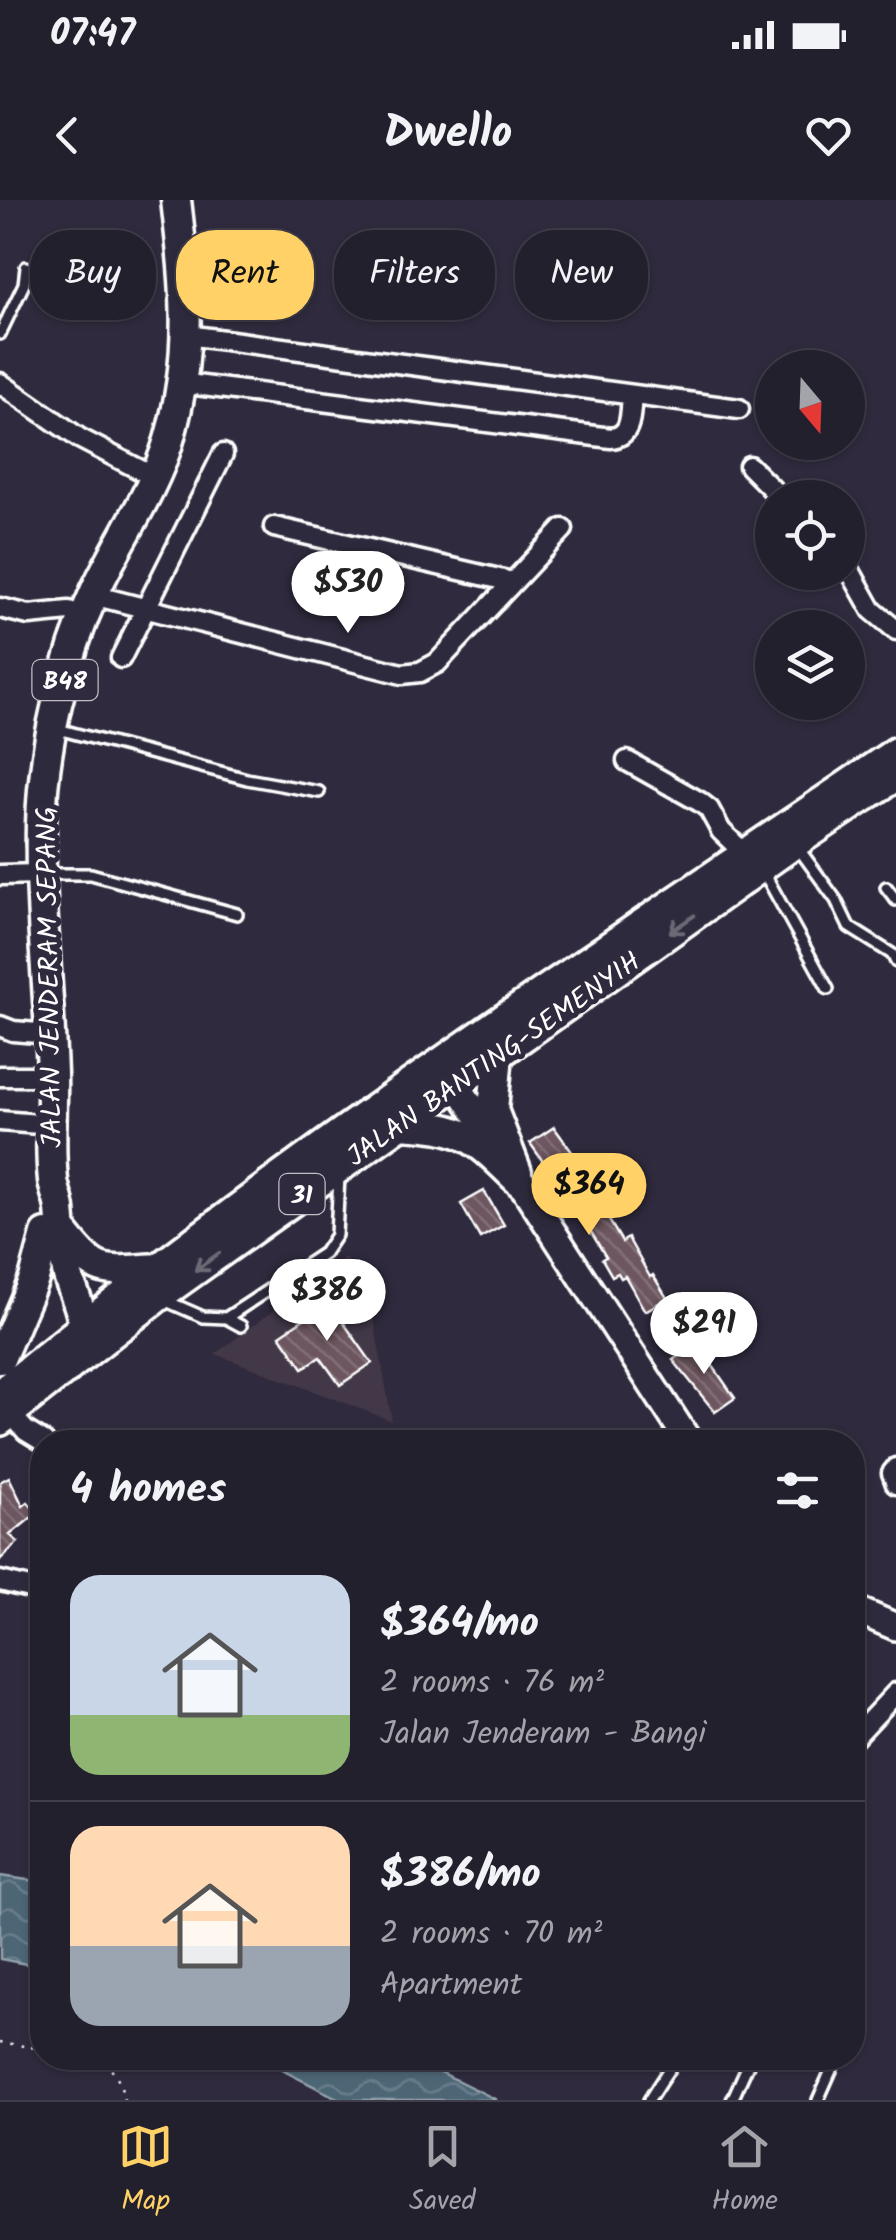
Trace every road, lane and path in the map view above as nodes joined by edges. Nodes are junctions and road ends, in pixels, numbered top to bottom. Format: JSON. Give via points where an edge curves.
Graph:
{"nodes":[{"id":1,"x":176,"y":200,"type":"edge"},
{"id":2,"x":26,"y":267,"type":"dead end"},
{"id":3,"x":0,"y":334,"type":"edge"},
{"id":4,"x":187,"y":335,"type":"junction"},
{"id":5,"x":180,"y":383,"type":"junction"},
{"id":6,"x":0,"y":384,"type":"edge"},
{"id":7,"x":632,"y":395,"type":"junction"},
{"id":8,"x":739,"y":409,"type":"dead end"},
{"id":9,"x":223,"y":454,"type":"dead end"},
{"id":10,"x":750,"y":466,"type":"dead end"},
{"id":11,"x":154,"y":477,"type":"junction"},
{"id":12,"x":764,"y":480,"type":"edge"},
{"id":13,"x":274,"y":526,"type":"dead end"},
{"id":14,"x":563,"y":529,"type":"dead end"},
{"id":15,"x":512,"y":582,"type":"junction"},
{"id":16,"x":861,"y":590,"type":"edge"},
{"id":17,"x":89,"y":606,"type":"junction"},
{"id":18,"x":0,"y":608,"type":"edge"},
{"id":19,"x":146,"y":608,"type":"junction"},
{"id":20,"x":896,"y":630,"type":"edge"},
{"id":21,"x":120,"y":658,"type":"dead end"},
{"id":22,"x":53,"y":728,"type":"junction"},
{"id":23,"x":896,"y":752,"type":"edge"},
{"id":24,"x":627,"y":761,"type":"dead end"},
{"id":25,"x":896,"y":776,"type":"edge"},
{"id":26,"x":318,"y":792,"type":"dead end"},
{"id":27,"x":795,"y":843,"type":"junction"},
{"id":28,"x":753,"y":861,"type":"junction"},
{"id":29,"x":0,"y":874,"type":"edge"},
{"id":30,"x":40,"y":874,"type":"junction"},
{"id":31,"x":886,"y":887,"type":"dead end"},
{"id":32,"x":896,"y":900,"type":"edge"},
{"id":33,"x":237,"y":914,"type":"dead end"},
{"id":34,"x":895,"y":956,"type":"edge"},
{"id":35,"x":828,"y":990,"type":"dead end"},
{"id":36,"x":0,"y":1026,"type":"edge"},
{"id":37,"x":50,"y":1034,"type":"junction"},
{"id":38,"x":498,"y":1054,"type":"junction"},
{"id":39,"x":450,"y":1072,"type":"junction"},
{"id":40,"x":0,"y":1076,"type":"edge"},
{"id":41,"x":52,"y":1076,"type":"junction"},
{"id":42,"x":0,"y":1122,"type":"edge"},
{"id":43,"x":399,"y":1124,"type":"junction"},
{"id":44,"x":52,"y":1125,"type":"junction"},
{"id":45,"x":339,"y":1168,"type":"junction"},
{"id":46,"x":520,"y":1183,"type":"junction"},
{"id":47,"x":53,"y":1231,"type":"junction"},
{"id":48,"x":159,"y":1268,"type":"junction"},
{"id":49,"x":153,"y":1301,"type":"junction"},
{"id":50,"x":226,"y":1318,"type":"junction"},
{"id":51,"x":242,"y":1326,"type":"dead end"},
{"id":52,"x":80,"y":1328,"type":"junction"},
{"id":53,"x":0,"y":1359,"type":"edge"},
{"id":54,"x":66,"y":1370,"type":"junction"},
{"id":55,"x":3,"y":1409,"type":"edge"},
{"id":56,"x":681,"y":1430,"type":"edge"},
{"id":57,"x":30,"y":1433,"type":"edge"},
{"id":58,"x":896,"y":1468,"type":"edge"},
{"id":59,"x":896,"y":1484,"type":"edge"},
{"id":60,"x":0,"y":1581,"type":"edge"},
{"id":61,"x":30,"y":1588,"type":"edge"},
{"id":62,"x":865,"y":1612,"type":"edge"},
{"id":63,"x":892,"y":1621,"type":"edge"},
{"id":64,"x":896,"y":1693,"type":"edge"},
{"id":65,"x":865,"y":1726,"type":"edge"},
{"id":66,"x":0,"y":2042,"type":"edge"},
{"id":67,"x":30,"y":2046,"type":"edge"},
{"id":68,"x":113,"y":2070,"type":"edge"},
{"id":69,"x":668,"y":2070,"type":"edge"},
{"id":70,"x":746,"y":2070,"type":"edge"},
{"id":71,"x":831,"y":2070,"type":"edge"},
{"id":72,"x":124,"y":2100,"type":"edge"},
{"id":73,"x":649,"y":2100,"type":"edge"},
{"id":74,"x":732,"y":2100,"type":"edge"},
{"id":75,"x":818,"y":2100,"type":"edge"}],
"edges":[{"from":1,"to":4,"type":"main road","name":"JALAN JENDERAM SEPANG","number":"B48"},
{"from":2,"to":3,"type":"lane"},
{"from":4,"to":5,"type":"main road","name":"JALAN JENDERAM SEPANG","number":"B48"},
{"from":4,"to":7,"type":"street"},
{"from":5,"to":7,"type":"street","via":[[611,438],[628,429]]},
{"from":5,"to":11,"type":"main road","name":"JALAN JENDERAM SEPANG","number":"B48"},
{"from":6,"to":11,"type":"street"},
{"from":7,"to":8,"type":"street"},
{"from":9,"to":19,"type":"street"},
{"from":10,"to":12,"type":"street"},
{"from":11,"to":17,"type":"main road","name":"JALAN JENDERAM SEPANG","number":"B48"},
{"from":13,"to":15,"type":"street"},
{"from":14,"to":15,"type":"street"},
{"from":15,"to":19,"type":"street","via":[[437,663],[402,674]]},
{"from":16,"to":20,"type":"street"},
{"from":17,"to":18,"type":"street","via":[[29,615]]},
{"from":17,"to":19,"type":"street"},
{"from":17,"to":22,"type":"main road","name":"JALAN JENDERAM SEPANG","number":"B48"},
{"from":19,"to":21,"type":"street"},
{"from":22,"to":26,"type":"lane"},
{"from":22,"to":30,"type":"main road","name":"JALAN JENDERAM SEPANG","number":"B48"},
{"from":23,"to":28,"type":"main road","name":"JALAN BANTING-SEMENYIH","number":"31"},
{"from":24,"to":28,"type":"street","via":[[700,802]]},
{"from":25,"to":27,"type":"main road","name":"JALAN BANTING-SEMENYIH","number":"31"},
{"from":27,"to":28,"type":"main road","name":"JALAN BANTING-SEMENYIH","number":"31"},
{"from":27,"to":34,"type":"lane","via":[[849,927]]},
{"from":28,"to":35,"type":"lane"},
{"from":28,"to":38,"type":"main road","name":"JALAN BANTING-SEMENYIH","number":"31","one_way":true},
{"from":28,"to":39,"type":"main road","name":"JALAN BANTING-SEMENYIH","number":"31"},
{"from":29,"to":30,"type":"street"},
{"from":30,"to":33,"type":"lane","via":[[91,874]]},
{"from":30,"to":37,"type":"main road","name":"JALAN JENDERAM SEPANG","number":"B48"},
{"from":31,"to":32,"type":"lane"},
{"from":36,"to":37,"type":"street"},
{"from":37,"to":41,"type":"main road","name":"JALAN JENDERAM SEPANG","number":"B48"},
{"from":38,"to":39,"type":"main road","name":"JALAN BANTING-SEMENYIH","number":"31"},
{"from":38,"to":46,"type":"main road","via":[[493,1110]]},
{"from":39,"to":43,"type":"main road","name":"JALAN BANTING-SEMENYIH","number":"31"},
{"from":39,"to":46,"type":"main road"},
{"from":39,"to":48,"type":"main road","name":"JALAN BANTING-SEMENYIH","number":"31"},
{"from":40,"to":41,"type":"street"},
{"from":41,"to":44,"type":"main road","name":"JALAN JENDERAM SEPANG","number":"B48"},
{"from":42,"to":44,"type":"street"},
{"from":43,"to":45,"type":"main road","name":"JALAN BANTING-SEMENYIH","number":"31"},
{"from":43,"to":46,"type":"main road","via":[[452,1128]]},
{"from":44,"to":47,"type":"main road","name":"JALAN JENDERAM SEPANG","number":"B48","via":[[60,1208]]},
{"from":45,"to":49,"type":"main road","name":"JALAN BANTING-SEMENYIH","number":"31","one_way":true},
{"from":45,"to":50,"type":"lane","via":[[336,1235],[324,1252]]},
{"from":46,"to":56,"type":"main road"},
{"from":47,"to":48,"type":"main road","via":[[101,1270]]},
{"from":47,"to":52,"type":"main road","number":"B48"},
{"from":47,"to":53,"type":"main road"},
{"from":48,"to":52,"type":"main road","name":"JALAN BANTING-SEMENYIH","number":"31"},
{"from":49,"to":50,"type":"lane"},
{"from":49,"to":52,"type":"main road","via":[[103,1329]]},
{"from":49,"to":54,"type":"main road","name":"JALAN BANTING-SEMENYIH","number":"31"},
{"from":50,"to":51,"type":"lane"},
{"from":52,"to":54,"type":"main road"},
{"from":52,"to":55,"type":"main road","name":"JALAN BANTING-SEMENYIH","number":"31"},
{"from":54,"to":55,"type":"main road","name":"JALAN BANTING-SEMENYIH","number":"31"},
{"from":55,"to":57,"type":"street"},
{"from":58,"to":59,"type":"street"},
{"from":60,"to":61,"type":"street"},
{"from":62,"to":63,"type":"main road"},
{"from":64,"to":65,"type":"street"},
{"from":66,"to":67,"type":"path"},
{"from":68,"to":72,"type":"path"},
{"from":69,"to":73,"type":"lane"},
{"from":70,"to":74,"type":"lane"},
{"from":71,"to":75,"type":"lane"}]}
